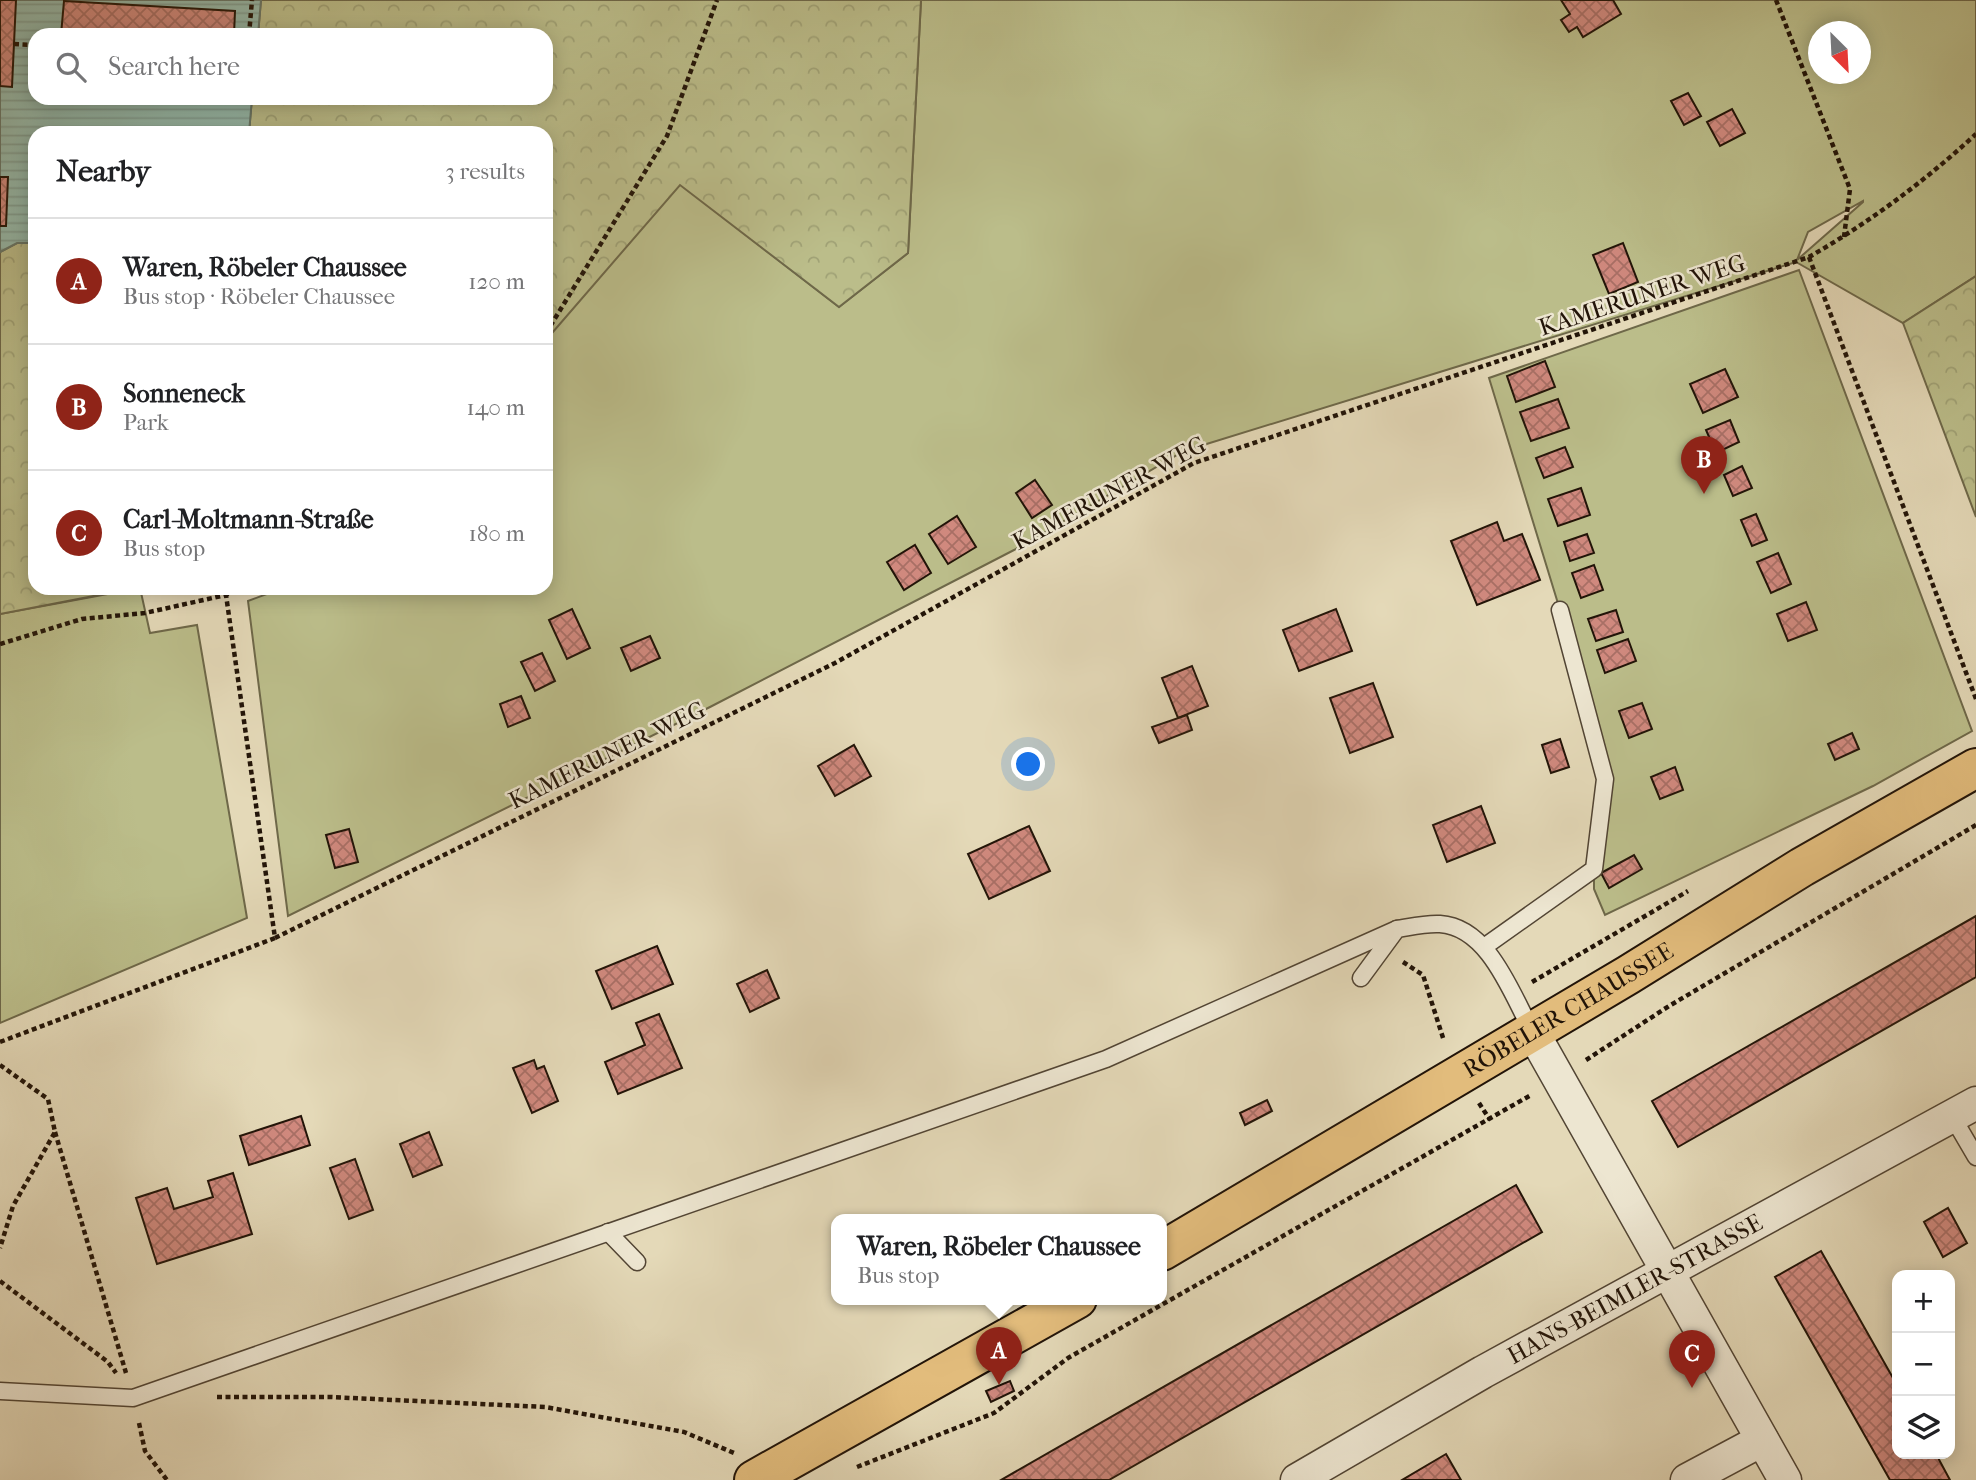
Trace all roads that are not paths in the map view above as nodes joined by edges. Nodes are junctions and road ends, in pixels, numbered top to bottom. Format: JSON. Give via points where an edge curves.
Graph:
{"nodes":[{"id":1,"x":1560,"y":610,"type":"dead end"},
{"id":2,"x":1976,"y":768,"type":"edge"},
{"id":3,"x":1396,"y":929,"type":"junction"},
{"id":4,"x":1484,"y":947,"type":"junction"},
{"id":5,"x":1361,"y":978,"type":"dead end"},
{"id":6,"x":1532,"y":1031,"type":"junction"},
{"id":7,"x":1964,"y":1109,"type":"edge"},
{"id":8,"x":1976,"y":1157,"type":"edge"},
{"id":9,"x":608,"y":1232,"type":"junction"},
{"id":10,"x":1167,"y":1248,"type":"edge"},
{"id":11,"x":637,"y":1262,"type":"dead end"},
{"id":12,"x":1667,"y":1273,"type":"junction"},
{"id":13,"x":1066,"y":1305,"type":"edge"},
{"id":14,"x":0,"y":1391,"type":"edge"},
{"id":15,"x":1762,"y":1440,"type":"junction"},
{"id":16,"x":764,"y":1475,"type":"edge"},
{"id":17,"x":1297,"y":1480,"type":"edge"},
{"id":18,"x":1687,"y":1480,"type":"edge"},
{"id":19,"x":1784,"y":1480,"type":"edge"}],
"edges":[{"from":1,"to":4,"type":"lane","via":[[1605,779],[1594,869]]},
{"from":2,"to":6,"type":"main road","name":"RÖBELER CHAUSSEE"},
{"from":3,"to":4,"type":"lane","via":[[1441,924],[1464,932]]},
{"from":3,"to":5,"type":"lane"},
{"from":3,"to":9,"type":"lane","via":[[1106,1059]]},
{"from":4,"to":6,"type":"lane"},
{"from":6,"to":10,"type":"main road","name":"RÖBELER CHAUSSEE"},
{"from":6,"to":12,"type":"street"},
{"from":7,"to":8,"type":"lane"},
{"from":7,"to":12,"type":"street","name":"HANS-BEIMLER-STRASSE"},
{"from":9,"to":11,"type":"lane"},
{"from":9,"to":14,"type":"lane","via":[[133,1398]]},
{"from":12,"to":15,"type":"street"},
{"from":12,"to":17,"type":"street","name":"HANS-BEIMLER-STRASSE"},
{"from":13,"to":16,"type":"main road"},
{"from":15,"to":18,"type":"street"},
{"from":15,"to":19,"type":"street"}]}
